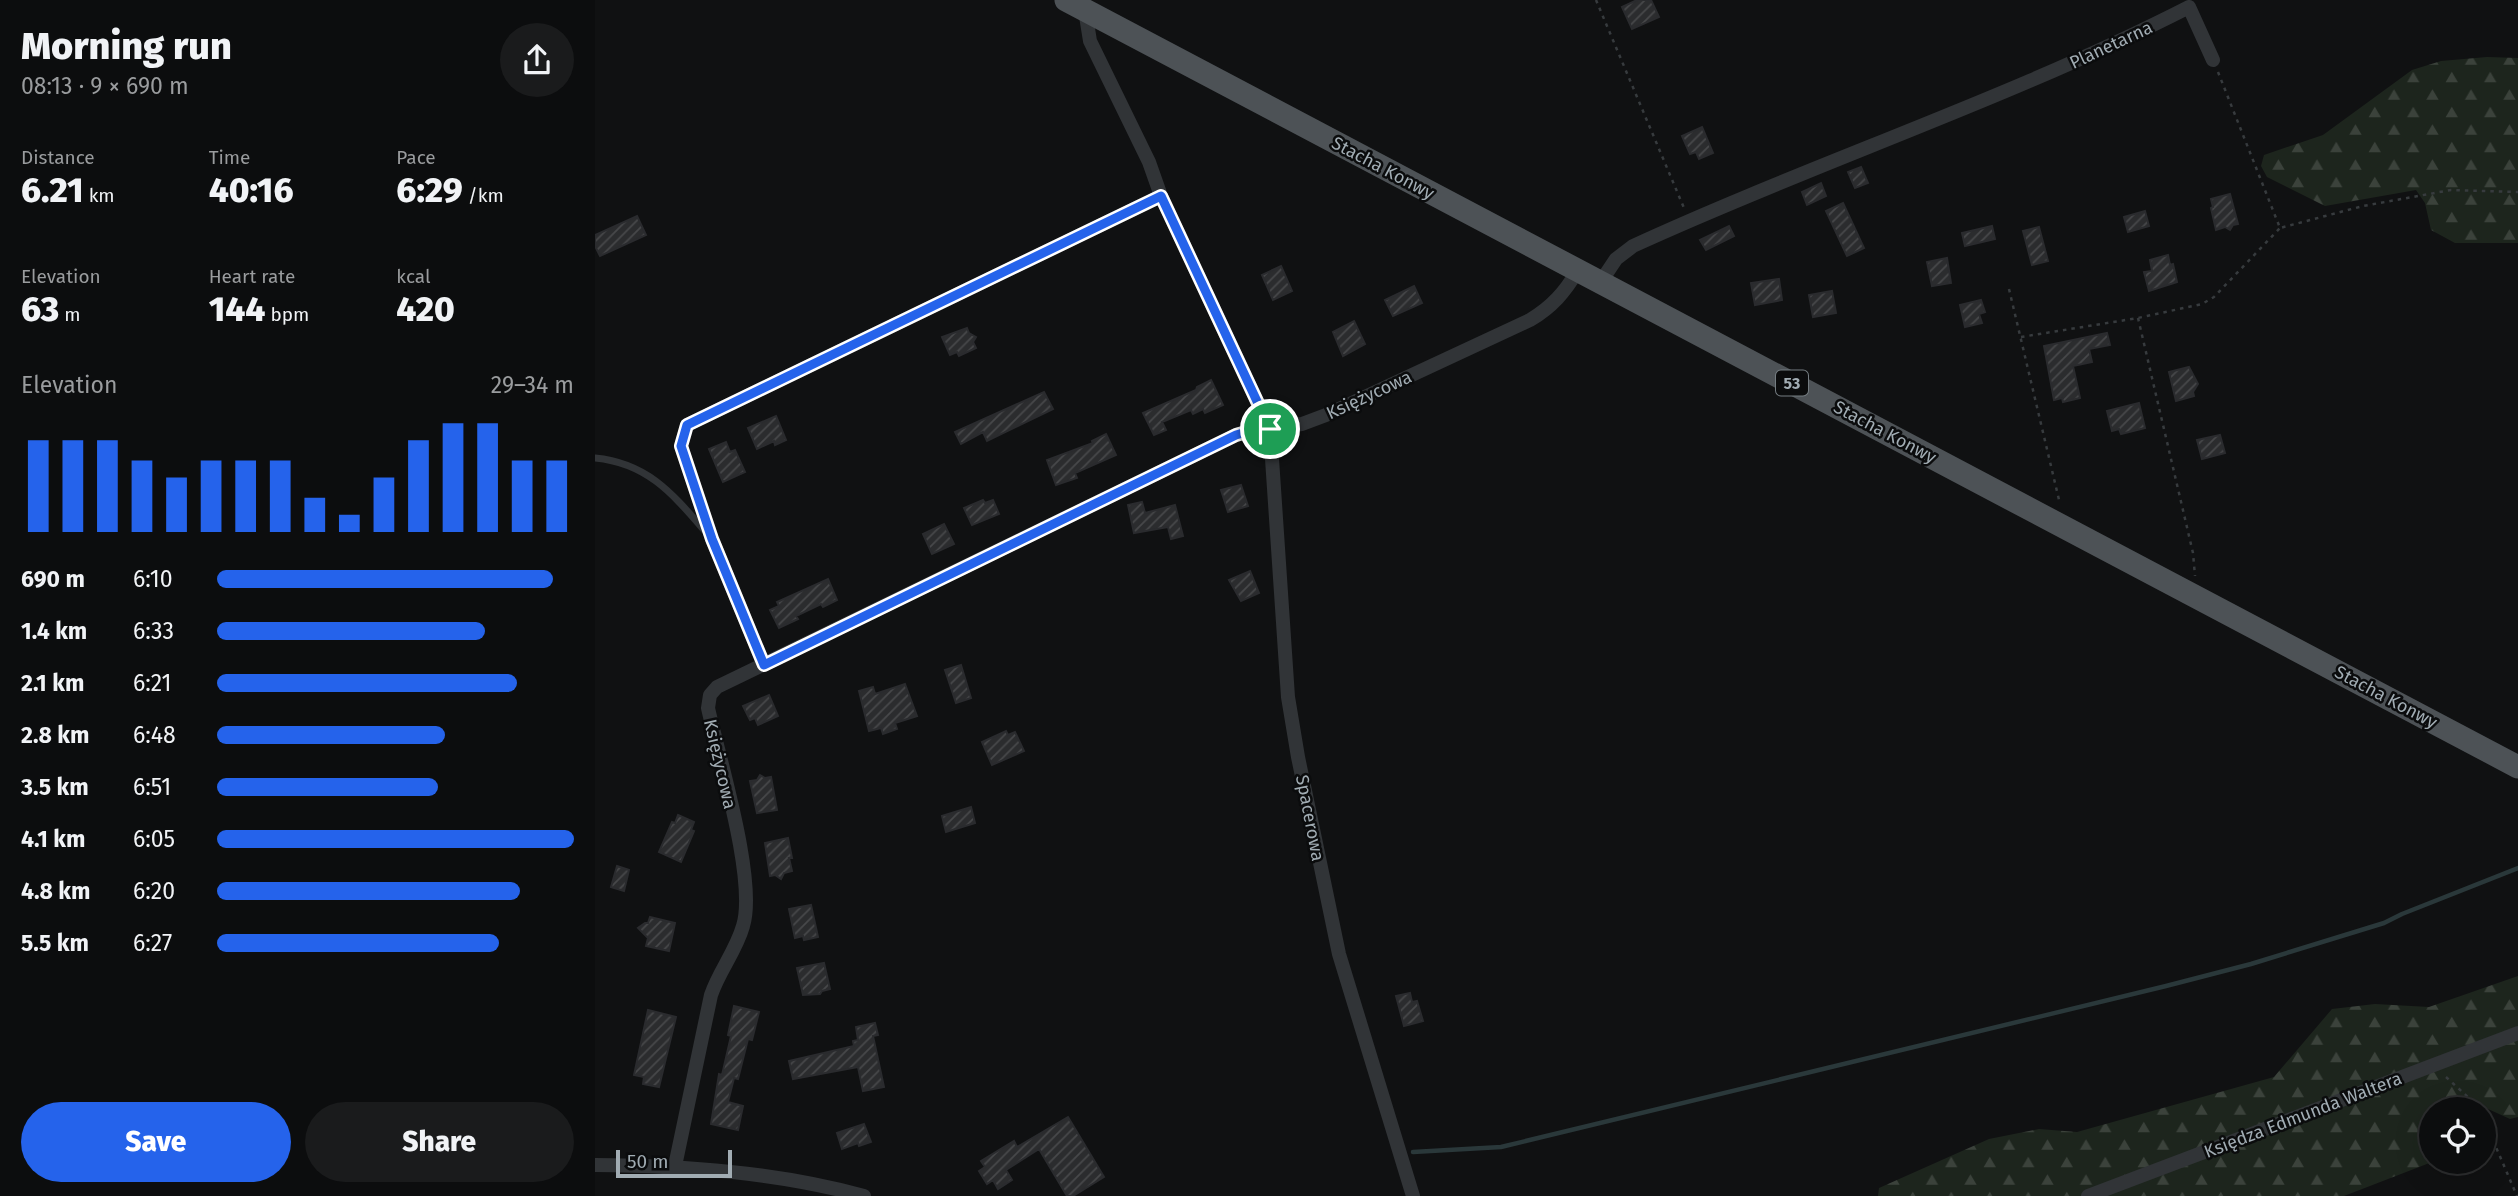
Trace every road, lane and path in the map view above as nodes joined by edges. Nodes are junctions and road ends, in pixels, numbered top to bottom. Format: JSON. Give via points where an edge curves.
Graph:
{"nodes":[{"id":1,"x":1596,"y":0,"type":"edge"},
{"id":2,"x":2188,"y":4,"type":"edge"},
{"id":3,"x":1075,"y":5,"type":"edge"},
{"id":4,"x":2213,"y":60,"type":"joint"},
{"id":5,"x":2518,"y":192,"type":"edge"},
{"id":6,"x":1161,"y":196,"type":"junction"},
{"id":7,"x":1690,"y":221,"type":"junction"},
{"id":8,"x":2280,"y":228,"type":"junction"},
{"id":9,"x":1578,"y":270,"type":"junction"},
{"id":10,"x":1600,"y":283,"type":"junction"},
{"id":11,"x":2009,"y":289,"type":"dead end"},
{"id":12,"x":2138,"y":318,"type":"junction"},
{"id":13,"x":2021,"y":337,"type":"junction"},
{"id":14,"x":1270,"y":429,"type":"junction"},
{"id":15,"x":595,"y":458,"type":"edge"},
{"id":16,"x":2060,"y":525,"type":"junction"},
{"id":17,"x":712,"y":539,"type":"junction"},
{"id":18,"x":2196,"y":597,"type":"junction"},
{"id":19,"x":764,"y":665,"type":"junction"},
{"id":20,"x":2518,"y":766,"type":"edge"},
{"id":21,"x":2518,"y":1033,"type":"edge"},
{"id":22,"x":2437,"y":1065,"type":"junction"},
{"id":23,"x":2468,"y":1097,"type":"edge"},
{"id":24,"x":2496,"y":1147,"type":"edge"},
{"id":25,"x":595,"y":1165,"type":"edge"},
{"id":26,"x":675,"y":1166,"type":"junction"},
{"id":27,"x":824,"y":1191,"type":"edge"},
{"id":28,"x":864,"y":1196,"type":"edge"},
{"id":29,"x":1413,"y":1196,"type":"edge"},
{"id":30,"x":2088,"y":1196,"type":"edge"},
{"id":31,"x":2517,"y":1196,"type":"edge"}],
"edges":[{"from":1,"to":7,"type":"path"},
{"from":2,"to":4,"type":"street","name":"Planetarna"},
{"from":2,"to":7,"type":"street","name":"Planetarna","via":[[2075,63]]},
{"from":3,"to":6,"type":"street"},
{"from":3,"to":9,"type":"main road","name":"Stacha Konwy","number":"53"},
{"from":4,"to":8,"type":"path"},
{"from":5,"to":8,"type":"path","via":[[2451,190]]},
{"from":6,"to":14,"type":"street"},
{"from":6,"to":17,"type":"street","via":[[687,425],[681,446]]},
{"from":7,"to":10,"type":"street","name":"Planetarna","via":[[1633,246],[1616,259]]},
{"from":8,"to":12,"type":"path","via":[[2208,302]]},
{"from":9,"to":10,"type":"main road","name":"Stacha Konwy","number":"53"},
{"from":9,"to":14,"type":"street","name":"Księżycowa","via":[[1551,307],[1530,320],[1326,415]]},
{"from":10,"to":16,"type":"main road","name":"Stacha Konwy","number":"53"},
{"from":11,"to":13,"type":"path"},
{"from":12,"to":13,"type":"path"},
{"from":12,"to":18,"type":"path","via":[[2193,553]]},
{"from":13,"to":16,"type":"path","via":[[2059,493]]},
{"from":14,"to":19,"type":"street","name":"Księżycowa","via":[[1236,435]]},
{"from":14,"to":29,"type":"street","name":"Spacerowa","via":[[1288,696],[1298,757],[1339,954]]},
{"from":15,"to":17,"type":"lane","via":[[630,466],[654,478]]},
{"from":16,"to":18,"type":"main road","name":"Stacha Konwy","number":"53"},
{"from":17,"to":19,"type":"street"},
{"from":18,"to":20,"type":"main road","name":"Stacha Konwy","number":"53"},
{"from":19,"to":26,"type":"street","name":"Księżycowa","via":[[717,687],[710,695],[708,708],[739,844],[747,908],[711,995]]},
{"from":21,"to":22,"type":"street","name":"Księdza Edmunda Waltera"},
{"from":22,"to":23,"type":"path"},
{"from":22,"to":30,"type":"street","name":"Księdza Edmunda Waltera"},
{"from":24,"to":31,"type":"path"},
{"from":25,"to":26,"type":"street"},
{"from":26,"to":27,"type":"street","via":[[746,1172]]},
{"from":27,"to":28,"type":"street"}]}
